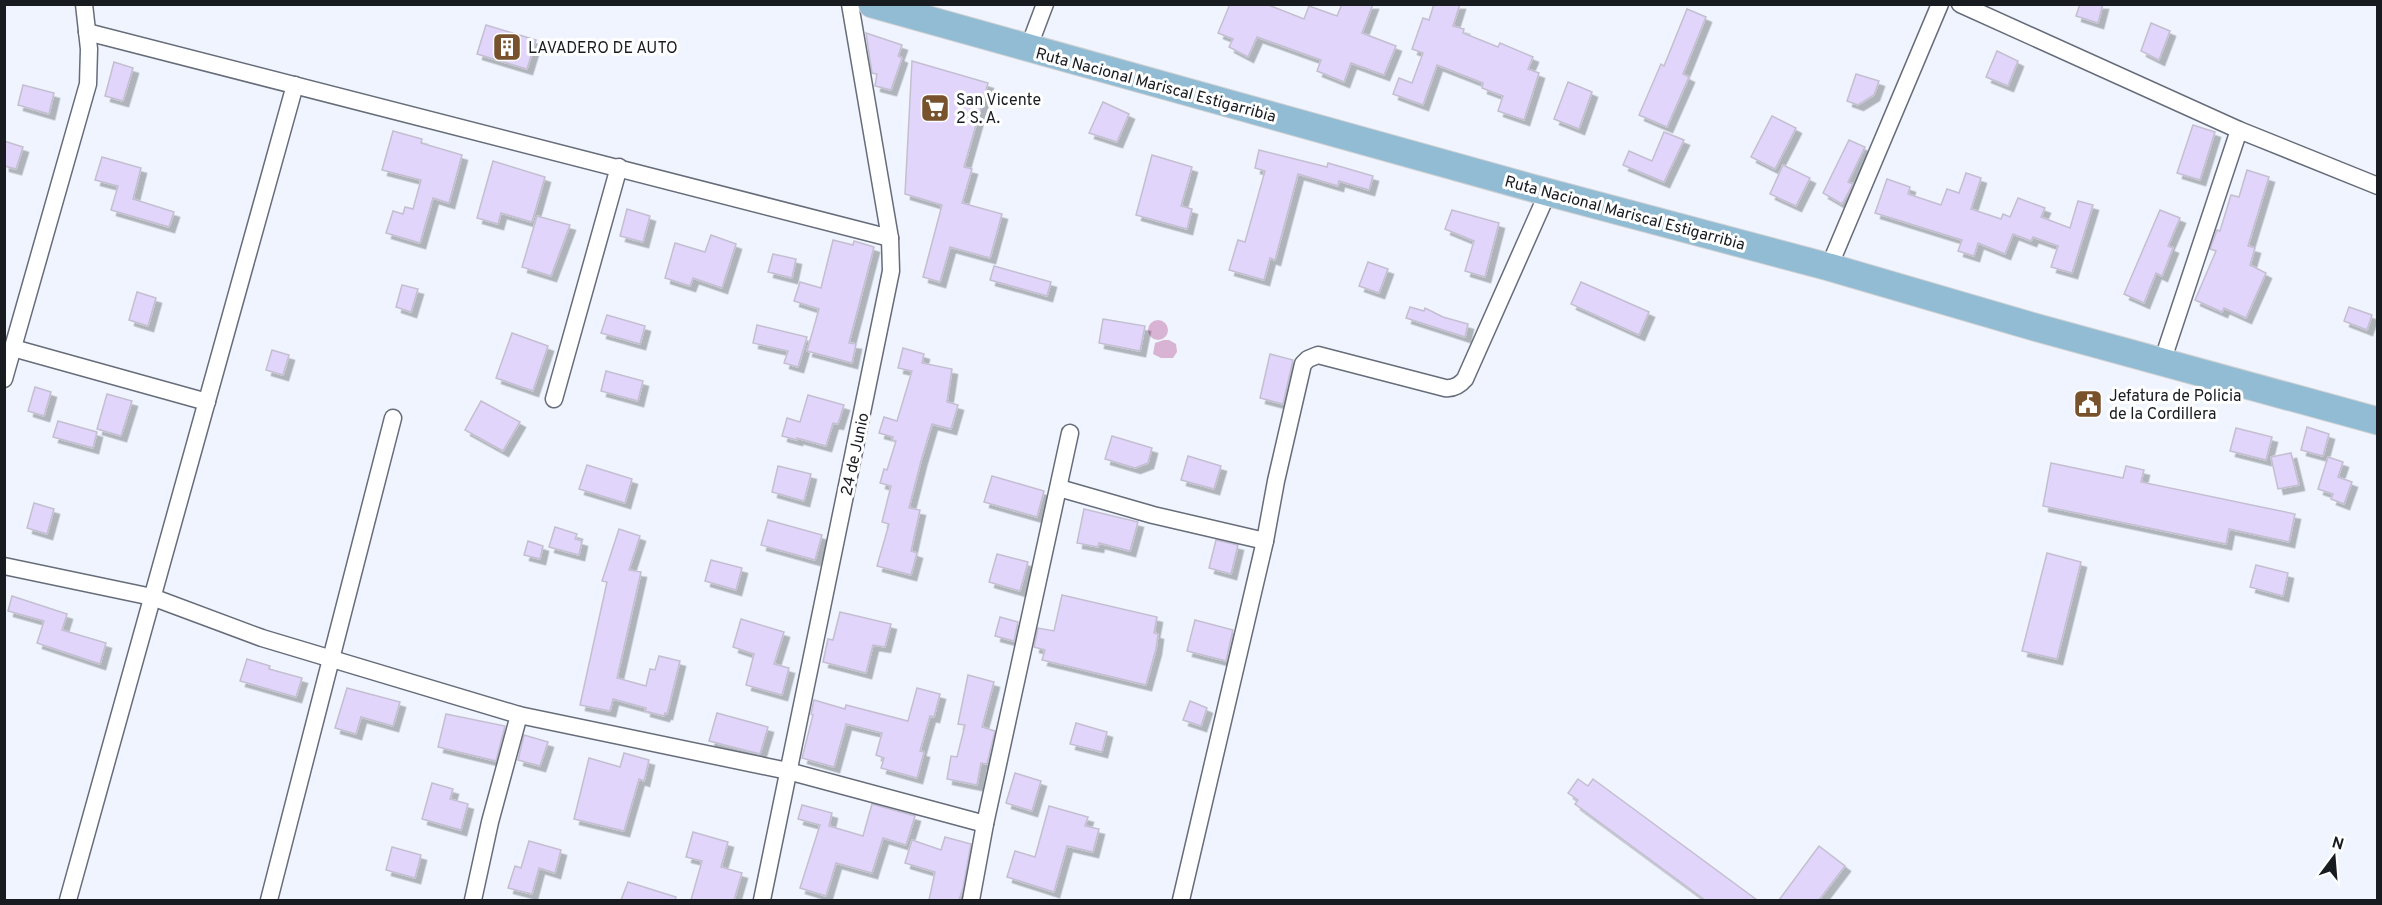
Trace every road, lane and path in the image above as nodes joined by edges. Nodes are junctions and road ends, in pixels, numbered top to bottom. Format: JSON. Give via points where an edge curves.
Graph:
{"nodes":[{"id":1,"x":84,"y":4,"type":"edge"},
{"id":2,"x":850,"y":4,"type":"edge"},
{"id":3,"x":872,"y":4,"type":"edge"},
{"id":4,"x":1045,"y":4,"type":"edge"},
{"id":5,"x":1940,"y":4,"type":"edge"},
{"id":6,"x":1960,"y":4,"type":"edge"},
{"id":7,"x":87,"y":32,"type":"junction"},
{"id":8,"x":1028,"y":49,"type":"junction"},
{"id":9,"x":295,"y":85,"type":"junction"},
{"id":10,"x":2239,"y":130,"type":"junction"},
{"id":11,"x":619,"y":166,"type":"junction"},
{"id":12,"x":2378,"y":186,"type":"edge"},
{"id":13,"x":1548,"y":192,"type":"junction"},
{"id":14,"x":891,"y":238,"type":"junction"},
{"id":15,"x":1829,"y":267,"type":"junction"},
{"id":16,"x":13,"y":348,"type":"junction"},
{"id":17,"x":2162,"y":363,"type":"junction"},
{"id":18,"x":4,"y":379,"type":"edge"},
{"id":19,"x":554,"y":399,"type":"dead end"},
{"id":20,"x":207,"y":402,"type":"junction"},
{"id":21,"x":393,"y":418,"type":"dead end"},
{"id":22,"x":2378,"y":421,"type":"edge"},
{"id":23,"x":1070,"y":434,"type":"dead end"},
{"id":24,"x":1059,"y":488,"type":"junction"},
{"id":25,"x":1265,"y":541,"type":"junction"},
{"id":26,"x":4,"y":566,"type":"edge"},
{"id":27,"x":152,"y":597,"type":"junction"},
{"id":28,"x":331,"y":660,"type":"junction"},
{"id":29,"x":519,"y":715,"type":"junction"},
{"id":30,"x":788,"y":771,"type":"junction"},
{"id":31,"x":986,"y":824,"type":"junction"},
{"id":32,"x":68,"y":900,"type":"edge"},
{"id":33,"x":269,"y":900,"type":"edge"},
{"id":34,"x":472,"y":900,"type":"edge"},
{"id":35,"x":762,"y":900,"type":"edge"},
{"id":36,"x":971,"y":900,"type":"edge"},
{"id":37,"x":1181,"y":900,"type":"edge"}],
"edges":[{"from":1,"to":7,"type":"street"},
{"from":2,"to":14,"type":"street","name":"24 de Junio"},
{"from":3,"to":8,"type":"main road","name":"Ruta Nacional Mariscal Estigarribia"},
{"from":4,"to":8,"type":"street"},
{"from":5,"to":15,"type":"street"},
{"from":6,"to":10,"type":"street"},
{"from":7,"to":9,"type":"street"},
{"from":7,"to":16,"type":"street","via":[[88,84]]},
{"from":8,"to":13,"type":"main road","name":"Ruta Nacional Mariscal Estigarribia"},
{"from":9,"to":11,"type":"street"},
{"from":9,"to":20,"type":"street"},
{"from":10,"to":12,"type":"street"},
{"from":10,"to":17,"type":"street"},
{"from":11,"to":14,"type":"street"},
{"from":11,"to":19,"type":"street"},
{"from":13,"to":15,"type":"main road","name":"Ruta Nacional Mariscal Estigarribia"},
{"from":13,"to":25,"type":"street","via":[[1461,384],[1445,388],[1318,356],[1305,361]]},
{"from":14,"to":30,"type":"street","name":"24 de Junio","via":[[891,271]]},
{"from":15,"to":17,"type":"main road","name":"Ruta Nacional Mariscal Estigarribia"},
{"from":16,"to":18,"type":"street"},
{"from":16,"to":20,"type":"street"},
{"from":17,"to":22,"type":"main road","name":"Ruta Nacional Mariscal Estigarribia"},
{"from":20,"to":27,"type":"street"},
{"from":21,"to":28,"type":"street"},
{"from":23,"to":24,"type":"street"},
{"from":24,"to":25,"type":"street"},
{"from":24,"to":31,"type":"street"},
{"from":25,"to":37,"type":"street"},
{"from":26,"to":27,"type":"street"},
{"from":27,"to":28,"type":"street"},
{"from":27,"to":32,"type":"street"},
{"from":28,"to":29,"type":"street"},
{"from":28,"to":33,"type":"street"},
{"from":29,"to":30,"type":"street"},
{"from":29,"to":34,"type":"street"},
{"from":30,"to":31,"type":"street"},
{"from":30,"to":35,"type":"street","name":"24 de Junio"},
{"from":31,"to":36,"type":"street"}]}
